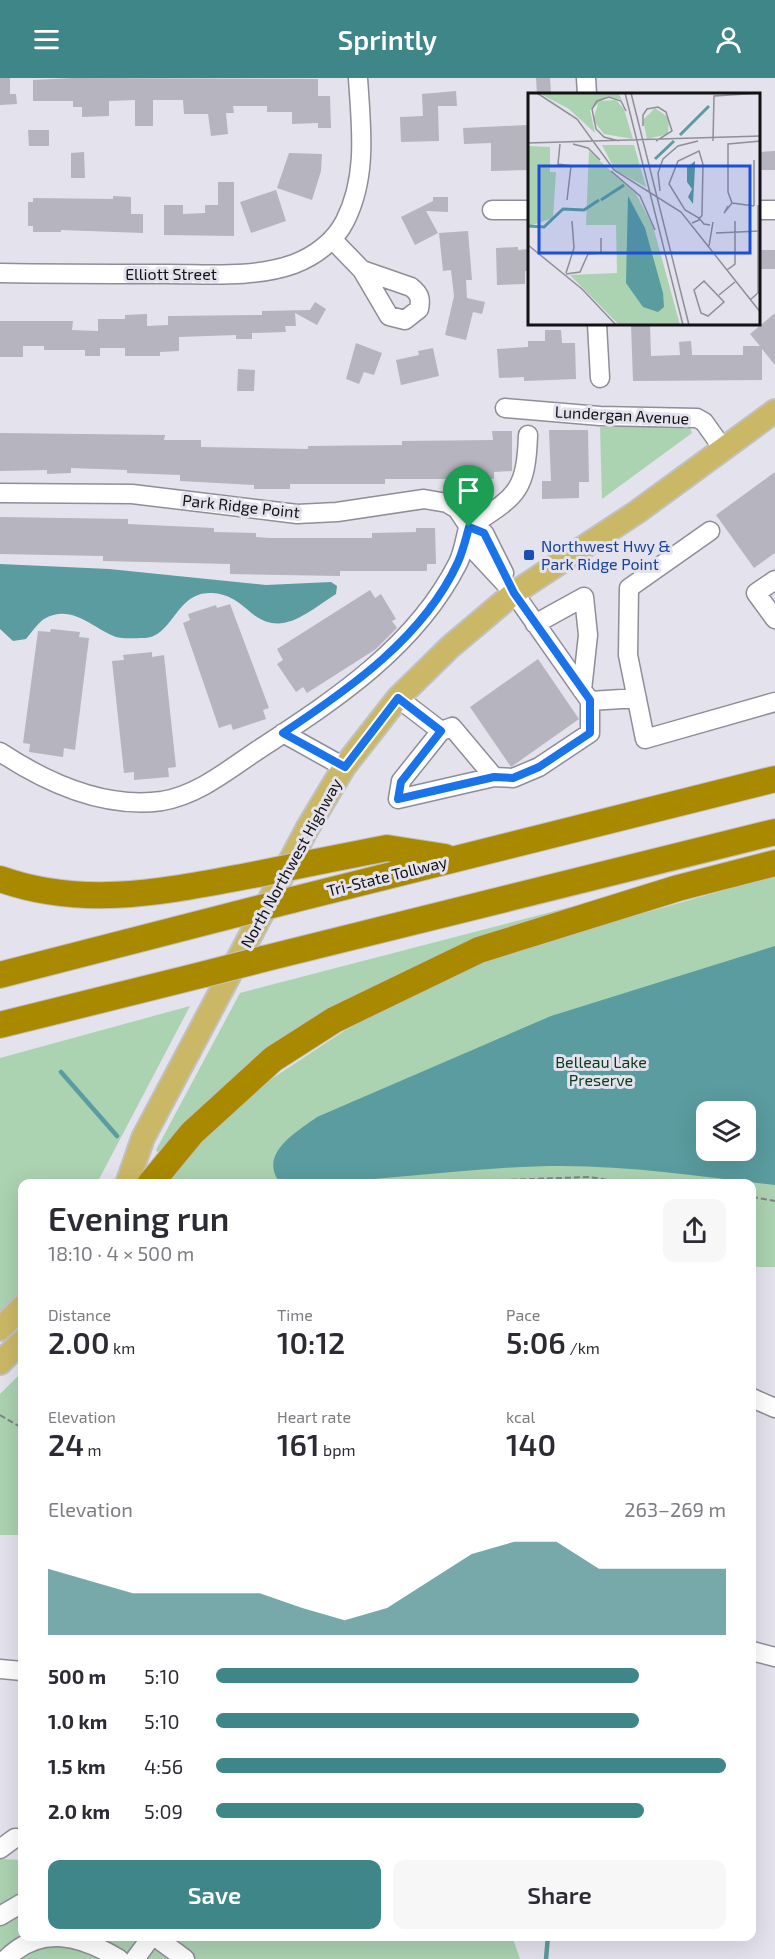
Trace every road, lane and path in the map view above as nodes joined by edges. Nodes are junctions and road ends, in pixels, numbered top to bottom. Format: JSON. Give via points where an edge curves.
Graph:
{"nodes":[{"id":1,"x":358,"y":78,"type":"edge"},
{"id":2,"x":586,"y":78,"type":"edge"},
{"id":3,"x":587,"y":93,"type":"edge"},
{"id":4,"x":492,"y":210,"type":"dead end"},
{"id":5,"x":528,"y":210,"type":"edge"},
{"id":6,"x":333,"y":239,"type":"junction"},
{"id":7,"x":362,"y":270,"type":"dead end"},
{"id":8,"x":0,"y":273,"type":"edge"},
{"id":9,"x":597,"y":326,"type":"edge"},
{"id":10,"x":600,"y":378,"type":"dead end"},
{"id":11,"x":505,"y":408,"type":"dead end"},
{"id":12,"x":775,"y":411,"type":"edge"},
{"id":13,"x":528,"y":435,"type":"dead end"},
{"id":14,"x":724,"y":450,"type":"junction"},
{"id":15,"x":0,"y":493,"type":"edge"},
{"id":16,"x":469,"y":527,"type":"junction"},
{"id":17,"x":710,"y":531,"type":"dead end"},
{"id":18,"x":775,"y":580,"type":"edge"},
{"id":19,"x":514,"y":593,"type":"junction"},
{"id":20,"x":775,"y":619,"type":"edge"},
{"id":21,"x":535,"y":624,"type":"junction"},
{"id":22,"x":586,"y":695,"type":"junction"},
{"id":23,"x":398,"y":698,"type":"junction"},
{"id":24,"x":637,"y":698,"type":"junction"},
{"id":25,"x":775,"y":702,"type":"edge"},
{"id":26,"x":441,"y":731,"type":"junction"},
{"id":27,"x":283,"y":733,"type":"junction"},
{"id":28,"x":0,"y":752,"type":"edge"},
{"id":29,"x":345,"y":767,"type":"junction"},
{"id":30,"x":494,"y":777,"type":"junction"},
{"id":31,"x":775,"y":779,"type":"edge"},
{"id":32,"x":775,"y":832,"type":"edge"},
{"id":33,"x":454,"y":859,"type":"junction"},
{"id":34,"x":775,"y":863,"type":"edge"},
{"id":35,"x":0,"y":879,"type":"edge"},
{"id":36,"x":0,"y":975,"type":"edge"},
{"id":37,"x":0,"y":1025,"type":"edge"},
{"id":38,"x":143,"y":1138,"type":"junction"},
{"id":39,"x":112,"y":1179,"type":"edge"},
{"id":40,"x":129,"y":1179,"type":"edge"},
{"id":41,"x":154,"y":1179,"type":"edge"},
{"id":42,"x":533,"y":1179,"type":"edge"},
{"id":43,"x":602,"y":1179,"type":"edge"},
{"id":44,"x":756,"y":1198,"type":"edge"},
{"id":45,"x":775,"y":1201,"type":"edge"},
{"id":46,"x":18,"y":1311,"type":"edge"},
{"id":47,"x":0,"y":1329,"type":"edge"},
{"id":48,"x":18,"y":1345,"type":"edge"},
{"id":49,"x":0,"y":1363,"type":"edge"},
{"id":50,"x":756,"y":1400,"type":"edge"},
{"id":51,"x":775,"y":1408,"type":"edge"},
{"id":52,"x":0,"y":1415,"type":"edge"},
{"id":53,"x":18,"y":1426,"type":"edge"},
{"id":54,"x":756,"y":1652,"type":"edge"},
{"id":55,"x":775,"y":1657,"type":"edge"},
{"id":56,"x":0,"y":1668,"type":"edge"},
{"id":57,"x":18,"y":1670,"type":"edge"},
{"id":58,"x":18,"y":1838,"type":"edge"},
{"id":59,"x":0,"y":1849,"type":"edge"},
{"id":60,"x":18,"y":1905,"type":"edge"},
{"id":61,"x":0,"y":1916,"type":"edge"},
{"id":62,"x":34,"y":1941,"type":"edge"},
{"id":63,"x":80,"y":1941,"type":"edge"},
{"id":64,"x":149,"y":1941,"type":"edge"},
{"id":65,"x":160,"y":1941,"type":"edge"},
{"id":66,"x":96,"y":1953,"type":"edge"},
{"id":67,"x":6,"y":1959,"type":"edge"},
{"id":68,"x":119,"y":1959,"type":"edge"},
{"id":69,"x":135,"y":1959,"type":"edge"},
{"id":70,"x":185,"y":1959,"type":"edge"}],
"edges":[{"from":1,"to":6,"type":"street","via":[[361,170],[351,208]]},
{"from":2,"to":3,"type":"street"},
{"from":4,"to":5,"type":"street"},
{"from":6,"to":7,"type":"street"},
{"from":6,"to":8,"type":"street","name":"Elliott Street","via":[[309,258],[260,272]]},
{"from":9,"to":10,"type":"street"},
{"from":11,"to":14,"type":"street","name":"Lundergan Avenue","via":[[600,416],[697,418]]},
{"from":12,"to":14,"type":"main road","name":"North Northwest Highway"},
{"from":13,"to":16,"type":"street","via":[[527,464],[520,487],[508,502]]},
{"from":14,"to":19,"type":"main road","name":"North Northwest Highway"},
{"from":15,"to":16,"type":"street","name":"Park Ridge Point","via":[[132,494],[297,513],[337,512],[424,499],[458,508]]},
{"from":16,"to":19,"type":"street","name":"Park Ridge Point","via":[[473,549]]},
{"from":16,"to":27,"type":"street","via":[[459,561],[413,627],[356,683]]},
{"from":17,"to":24,"type":"street","via":[[629,588],[628,655]]},
{"from":18,"to":20,"type":"street","via":[[756,593]]},
{"from":19,"to":21,"type":"street","name":"Park Ridge Point"},
{"from":19,"to":23,"type":"main road","name":"North Northwest Highway"},
{"from":21,"to":22,"type":"street","name":"Park Ridge Point"},
{"from":21,"to":22,"type":"street","via":[[584,597],[588,635]]},
{"from":22,"to":24,"type":"street"},
{"from":22,"to":30,"type":"street","via":[[590,733],[539,767],[513,778]]},
{"from":23,"to":26,"type":"street"},
{"from":23,"to":29,"type":"main road","name":"North Northwest Highway"},
{"from":24,"to":25,"type":"street","via":[[645,739]]},
{"from":26,"to":30,"type":"street","via":[[452,727]]},
{"from":26,"to":30,"type":"street","via":[[401,782],[398,799]]},
{"from":27,"to":28,"type":"street","via":[[203,786],[160,801],[90,796],[42,777]]},
{"from":27,"to":29,"type":"street"},
{"from":29,"to":38,"type":"main road","name":"North Northwest Highway","via":[[301,840]]},
{"from":31,"to":33,"type":"highway","name":"Tri-State Tollway"},
{"from":32,"to":37,"type":"highway","bridge":true},
{"from":33,"to":35,"type":"highway","bridge":true,"via":[[387,848],[148,894],[107,897],[30,889]]},
{"from":33,"to":36,"type":"highway","name":"Tri-State Tollway","bridge":true},
{"from":34,"to":41,"type":"highway","via":[[678,888],[479,950],[334,1020],[273,1059],[192,1133]]},
{"from":38,"to":39,"type":"main road","name":"North Northwest Highway"},
{"from":38,"to":40,"type":"main road","name":"North Northwest Highway"},
{"from":42,"to":43,"type":"path"},
{"from":44,"to":45,"type":"path"},
{"from":46,"to":47,"type":"main road"},
{"from":48,"to":49,"type":"main road"},
{"from":50,"to":51,"type":"street"},
{"from":52,"to":53,"type":"path"},
{"from":54,"to":55,"type":"street"},
{"from":56,"to":57,"type":"street"},
{"from":58,"to":59,"type":"street"},
{"from":60,"to":61,"type":"street"},
{"from":62,"to":67,"type":"street","via":[[20,1945]]},
{"from":63,"to":66,"type":"street"},
{"from":64,"to":69,"type":"street"},
{"from":65,"to":70,"type":"street"},
{"from":66,"to":68,"type":"street"}]}
